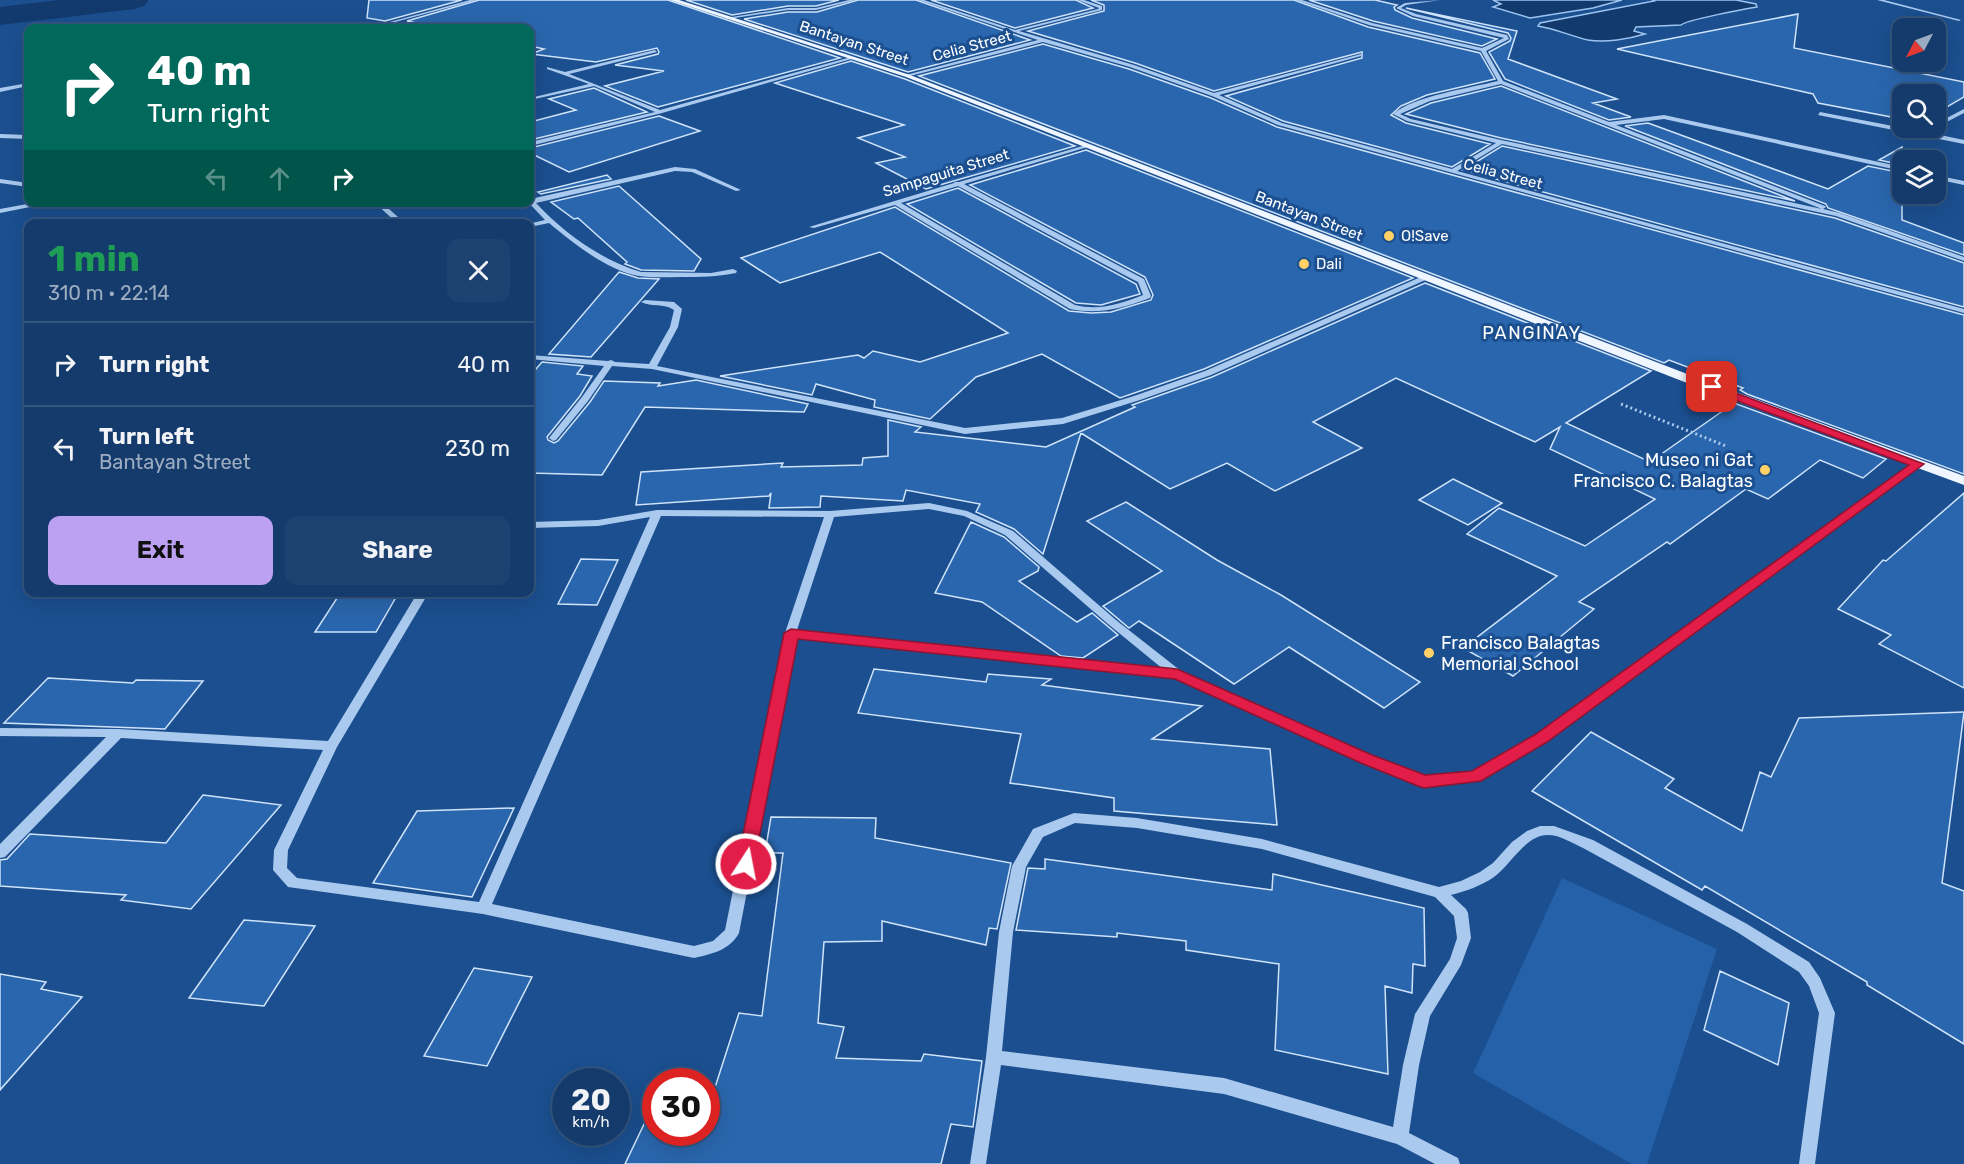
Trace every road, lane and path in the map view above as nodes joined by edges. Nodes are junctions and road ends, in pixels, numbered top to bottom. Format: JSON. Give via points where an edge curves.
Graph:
{"nodes":[{"id":1,"x":475,"y":0,"type":"edge"},
{"id":2,"x":673,"y":0,"type":"edge"},
{"id":3,"x":854,"y":0,"type":"edge"},
{"id":4,"x":920,"y":0,"type":"edge"},
{"id":5,"x":1080,"y":0,"type":"edge"},
{"id":6,"x":1298,"y":0,"type":"edge"},
{"id":7,"x":1438,"y":0,"type":"edge"},
{"id":8,"x":1879,"y":0,"type":"edge"},
{"id":9,"x":728,"y":18,"type":"junction"},
{"id":10,"x":1962,"y":20,"type":"edge"},
{"id":11,"x":396,"y":22,"type":"junction"},
{"id":12,"x":387,"y":24,"type":"edge"},
{"id":13,"x":406,"y":24,"type":"edge"},
{"id":14,"x":1013,"y":31,"type":"junction"},
{"id":15,"x":1042,"y":40,"type":"junction"},
{"id":16,"x":1483,"y":50,"type":"junction"},
{"id":17,"x":655,"y":51,"type":"dead end"},
{"id":18,"x":1359,"y":55,"type":"dead end"},
{"id":19,"x":853,"y":58,"type":"junction"},
{"id":20,"x":549,"y":68,"type":"dead end"},
{"id":21,"x":562,"y":74,"type":"junction"},
{"id":22,"x":908,"y":76,"type":"junction"},
{"id":23,"x":1502,"y":82,"type":"junction"},
{"id":24,"x":594,"y":84,"type":"junction"},
{"id":25,"x":24,"y":86,"type":"edge"},
{"id":26,"x":0,"y":90,"type":"edge"},
{"id":27,"x":1214,"y":95,"type":"junction"},
{"id":28,"x":534,"y":98,"type":"edge"},
{"id":29,"x":1964,"y":111,"type":"edge"},
{"id":30,"x":660,"y":112,"type":"junction"},
{"id":31,"x":1820,"y":114,"type":"dead end"},
{"id":32,"x":1946,"y":120,"type":"edge"},
{"id":33,"x":1607,"y":124,"type":"junction"},
{"id":34,"x":1892,"y":128,"type":"edge"},
{"id":35,"x":0,"y":136,"type":"edge"},
{"id":36,"x":24,"y":137,"type":"edge"},
{"id":37,"x":1944,"y":138,"type":"edge"},
{"id":38,"x":1501,"y":142,"type":"junction"},
{"id":39,"x":1964,"y":142,"type":"edge"},
{"id":40,"x":534,"y":143,"type":"edge"},
{"id":41,"x":1088,"y":146,"type":"junction"},
{"id":42,"x":1892,"y":167,"type":"edge"},
{"id":43,"x":1450,"y":172,"type":"junction"},
{"id":44,"x":1946,"y":179,"type":"edge"},
{"id":45,"x":0,"y":181,"type":"edge"},
{"id":46,"x":957,"y":183,"type":"junction"},
{"id":47,"x":1964,"y":183,"type":"edge"},
{"id":48,"x":24,"y":184,"type":"edge"},
{"id":49,"x":738,"y":190,"type":"dead end"},
{"id":50,"x":534,"y":200,"type":"edge"},
{"id":51,"x":895,"y":202,"type":"junction"},
{"id":52,"x":534,"y":205,"type":"edge"},
{"id":53,"x":24,"y":207,"type":"edge"},
{"id":54,"x":383,"y":207,"type":"edge"},
{"id":55,"x":0,"y":211,"type":"edge"},
{"id":56,"x":1839,"y":214,"type":"junction"},
{"id":57,"x":397,"y":219,"type":"edge"},
{"id":58,"x":549,"y":221,"type":"junction"},
{"id":59,"x":534,"y":224,"type":"edge"},
{"id":60,"x":812,"y":227,"type":"dead end"},
{"id":61,"x":1964,"y":259,"type":"edge"},
{"id":62,"x":733,"y":271,"type":"dead end"},
{"id":63,"x":1426,"y":278,"type":"junction"},
{"id":64,"x":645,"y":302,"type":"dead end"},
{"id":65,"x":1964,"y":311,"type":"edge"},
{"id":66,"x":534,"y":357,"type":"edge"},
{"id":67,"x":611,"y":362,"type":"junction"},
{"id":68,"x":652,"y":368,"type":"junction"},
{"id":69,"x":1621,"y":404,"type":"dead end"},
{"id":70,"x":553,"y":438,"type":"dead end"},
{"id":71,"x":1726,"y":446,"type":"dead end"},
{"id":72,"x":1918,"y":464,"type":"junction"},
{"id":73,"x":1964,"y":481,"type":"edge"},
{"id":74,"x":657,"y":513,"type":"junction"},
{"id":75,"x":830,"y":514,"type":"junction"},
{"id":76,"x":534,"y":525,"type":"edge"},
{"id":77,"x":421,"y":597,"type":"edge"},
{"id":78,"x":791,"y":633,"type":"junction"},
{"id":79,"x":1177,"y":674,"type":"junction"},
{"id":80,"x":0,"y":732,"type":"edge"},
{"id":81,"x":118,"y":733,"type":"junction"},
{"id":82,"x":331,"y":746,"type":"junction"},
{"id":83,"x":0,"y":853,"type":"edge"},
{"id":84,"x":1439,"y":893,"type":"junction"},
{"id":85,"x":483,"y":908,"type":"junction"},
{"id":86,"x":994,"y":1057,"type":"junction"},
{"id":87,"x":1400,"y":1137,"type":"junction"},
{"id":88,"x":978,"y":1164,"type":"edge"},
{"id":89,"x":1452,"y":1164,"type":"edge"},
{"id":90,"x":1807,"y":1164,"type":"edge"}],
"edges":[{"from":1,"to":11,"type":"street"},
{"from":2,"to":9,"type":"main road","name":"Bantayan Street"},
{"from":3,"to":9,"type":"street","via":[[816,9]]},
{"from":4,"to":14,"type":"street","name":"Celia Street"},
{"from":5,"to":14,"type":"street","via":[[1101,7],[1100,10]]},
{"from":6,"to":16,"type":"street","via":[[1371,24]]},
{"from":7,"to":16,"type":"street","via":[[1398,8],[1507,38]]},
{"from":8,"to":10,"type":"street"},
{"from":9,"to":19,"type":"main road","name":"Bantayan Street"},
{"from":11,"to":12,"type":"street"},
{"from":11,"to":13,"type":"street"},
{"from":14,"to":15,"type":"street","name":"Celia Street"},
{"from":15,"to":22,"type":"street","name":"Celia Street"},
{"from":15,"to":27,"type":"street","name":"Celia Street"},
{"from":16,"to":23,"type":"street"},
{"from":17,"to":21,"type":"street"},
{"from":18,"to":27,"type":"street"},
{"from":19,"to":22,"type":"main road","name":"Bantayan Street"},
{"from":19,"to":30,"type":"street"},
{"from":20,"to":21,"type":"street"},
{"from":21,"to":24,"type":"street"},
{"from":22,"to":41,"type":"main road","name":"Bantayan Street"},
{"from":23,"to":33,"type":"street"},
{"from":23,"to":38,"type":"street","via":[[1415,105],[1396,114]]},
{"from":24,"to":28,"type":"street"},
{"from":24,"to":30,"type":"street"},
{"from":25,"to":26,"type":"street"},
{"from":27,"to":43,"type":"street","name":"Celia Street","via":[[1280,124]]},
{"from":29,"to":32,"type":"street"},
{"from":30,"to":40,"type":"street"},
{"from":31,"to":34,"type":"street"},
{"from":33,"to":42,"type":"street","via":[[1664,117]]},
{"from":33,"to":56,"type":"street"},
{"from":35,"to":36,"type":"street"},
{"from":37,"to":39,"type":"street"},
{"from":38,"to":43,"type":"street"},
{"from":38,"to":56,"type":"street"},
{"from":41,"to":46,"type":"street","name":"Sampaguita Street"},
{"from":41,"to":63,"type":"main road","name":"Bantayan Street"},
{"from":43,"to":65,"type":"street","name":"Celia Street"},
{"from":44,"to":47,"type":"street"},
{"from":45,"to":48,"type":"street"},
{"from":46,"to":51,"type":"street","name":"Sampaguita Street"},
{"from":46,"to":51,"type":"street","via":[[1131,275],[1141,282],[1147,296],[1090,312],[1073,307]]},
{"from":49,"to":50,"type":"street","via":[[693,170],[675,169]]},
{"from":51,"to":60,"type":"street","name":"Sampaguita Street"},
{"from":52,"to":58,"type":"street"},
{"from":53,"to":55,"type":"street"},
{"from":54,"to":57,"type":"street"},
{"from":56,"to":61,"type":"street"},
{"from":58,"to":59,"type":"street"},
{"from":58,"to":62,"type":"street","via":[[611,263],[640,274],[711,275]]},
{"from":63,"to":68,"type":"street","via":[[1208,373],[1063,421],[965,431]]},
{"from":63,"to":72,"type":"main road","name":"Bantayan Street"},
{"from":64,"to":68,"type":"street","via":[[671,304],[678,309],[674,327]]},
{"from":66,"to":67,"type":"street"},
{"from":67,"to":68,"type":"street"},
{"from":67,"to":70,"type":"street"},
{"from":69,"to":71,"type":"path"},
{"from":72,"to":73,"type":"main road","name":"Bantayan Street"},
{"from":72,"to":79,"type":"street","via":[[1542,738],[1476,777],[1424,782]]},
{"from":74,"to":75,"type":"street"},
{"from":74,"to":76,"type":"street","via":[[598,523]]},
{"from":74,"to":85,"type":"street"},
{"from":75,"to":78,"type":"street"},
{"from":75,"to":79,"type":"street","via":[[929,506],[967,514],[1009,533]]},
{"from":77,"to":82,"type":"street"},
{"from":78,"to":79,"type":"street"},
{"from":78,"to":85,"type":"street","via":[[732,933],[717,946],[694,952]]},
{"from":80,"to":81,"type":"street"},
{"from":81,"to":82,"type":"street"},
{"from":81,"to":83,"type":"street"},
{"from":82,"to":85,"type":"street","via":[[281,849],[280,870],[293,883]]},
{"from":84,"to":86,"type":"street","via":[[1262,844],[1137,823],[1074,818],[1038,833],[1019,866],[1006,932]]},
{"from":84,"to":87,"type":"street","via":[[1461,913],[1464,938],[1456,961],[1423,1014]]},
{"from":84,"to":90,"type":"street","via":[[1468,886],[1493,871],[1521,842],[1548,830],[1588,844],[1742,928],[1804,967],[1827,1013]]},
{"from":86,"to":87,"type":"street","via":[[1224,1086]]},
{"from":86,"to":88,"type":"street"},
{"from":87,"to":89,"type":"street"}]}
